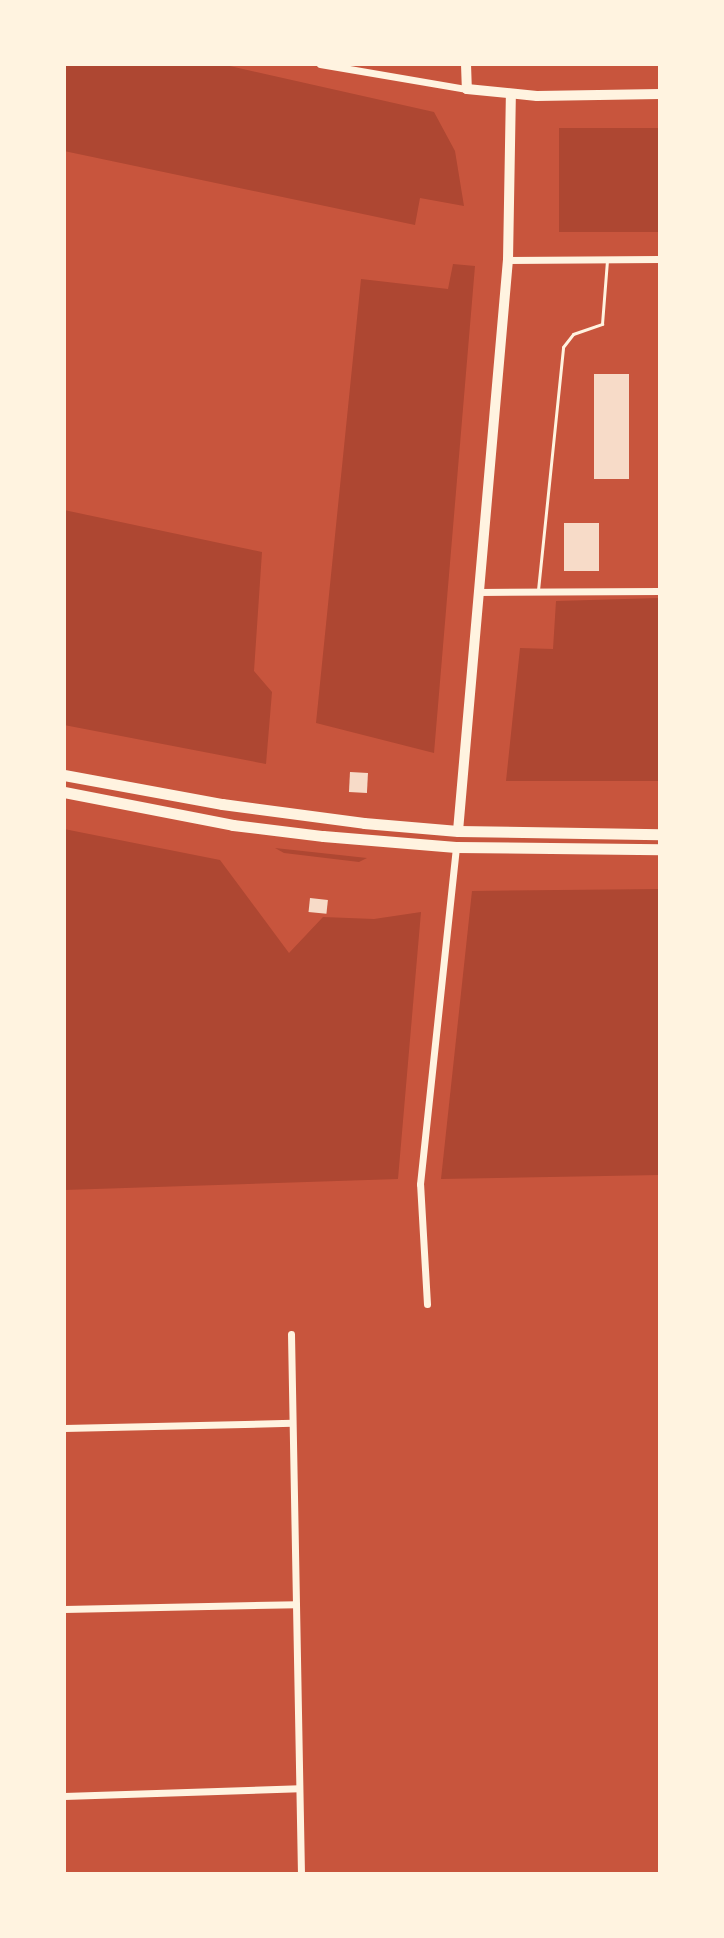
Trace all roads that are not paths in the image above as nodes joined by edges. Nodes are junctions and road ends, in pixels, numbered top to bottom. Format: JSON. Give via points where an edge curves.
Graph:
{"nodes":[{"id":1,"x":320,"y":64,"type":"edge"},
{"id":2,"x":466,"y":64,"type":"edge"},
{"id":3,"x":467,"y":89,"type":"junction"},
{"id":4,"x":660,"y":94,"type":"edge"},
{"id":5,"x":511,"y":95,"type":"junction"},
{"id":6,"x":660,"y":259,"type":"edge"},
{"id":7,"x":508,"y":260,"type":"junction"},
{"id":8,"x":607,"y":260,"type":"junction"},
{"id":9,"x":660,"y":591,"type":"edge"},
{"id":10,"x":478,"y":592,"type":"junction"},
{"id":11,"x":538,"y":594,"type":"junction"},
{"id":12,"x":64,"y":775,"type":"edge"},
{"id":13,"x":64,"y":792,"type":"edge"},
{"id":14,"x":458,"y":831,"type":"junction"},
{"id":15,"x":660,"y":834,"type":"edge"},
{"id":16,"x":456,"y":847,"type":"junction"},
{"id":17,"x":660,"y":849,"type":"edge"},
{"id":18,"x":427,"y":1304,"type":"dead end"},
{"id":19,"x":291,"y":1334,"type":"dead end"},
{"id":20,"x":292,"y":1423,"type":"junction"},
{"id":21,"x":64,"y":1428,"type":"edge"},
{"id":22,"x":296,"y":1604,"type":"junction"},
{"id":23,"x":64,"y":1609,"type":"edge"},
{"id":24,"x":299,"y":1788,"type":"junction"},
{"id":25,"x":64,"y":1796,"type":"edge"},
{"id":26,"x":301,"y":1874,"type":"edge"}],
"edges":[{"from":1,"to":3,"type":"street"},
{"from":2,"to":3,"type":"main road"},
{"from":3,"to":5,"type":"main road"},
{"from":4,"to":5,"type":"main road"},
{"from":5,"to":7,"type":"main road"},
{"from":6,"to":8,"type":"street"},
{"from":7,"to":8,"type":"street"},
{"from":7,"to":10,"type":"main road"},
{"from":8,"to":11,"type":"lane","via":[[602,324],[573,334],[563,347]]},
{"from":9,"to":11,"type":"street"},
{"from":10,"to":11,"type":"street"},
{"from":10,"to":14,"type":"main road"},
{"from":12,"to":14,"type":"main road","via":[[261,810]]},
{"from":13,"to":16,"type":"main road","via":[[233,825]]},
{"from":14,"to":15,"type":"main road"},
{"from":16,"to":17,"type":"main road"},
{"from":16,"to":18,"type":"street","via":[[420,1184]]},
{"from":19,"to":20,"type":"street"},
{"from":20,"to":21,"type":"street"},
{"from":20,"to":22,"type":"street"},
{"from":22,"to":23,"type":"street"},
{"from":22,"to":24,"type":"street"},
{"from":24,"to":25,"type":"street"},
{"from":24,"to":26,"type":"street"}]}
